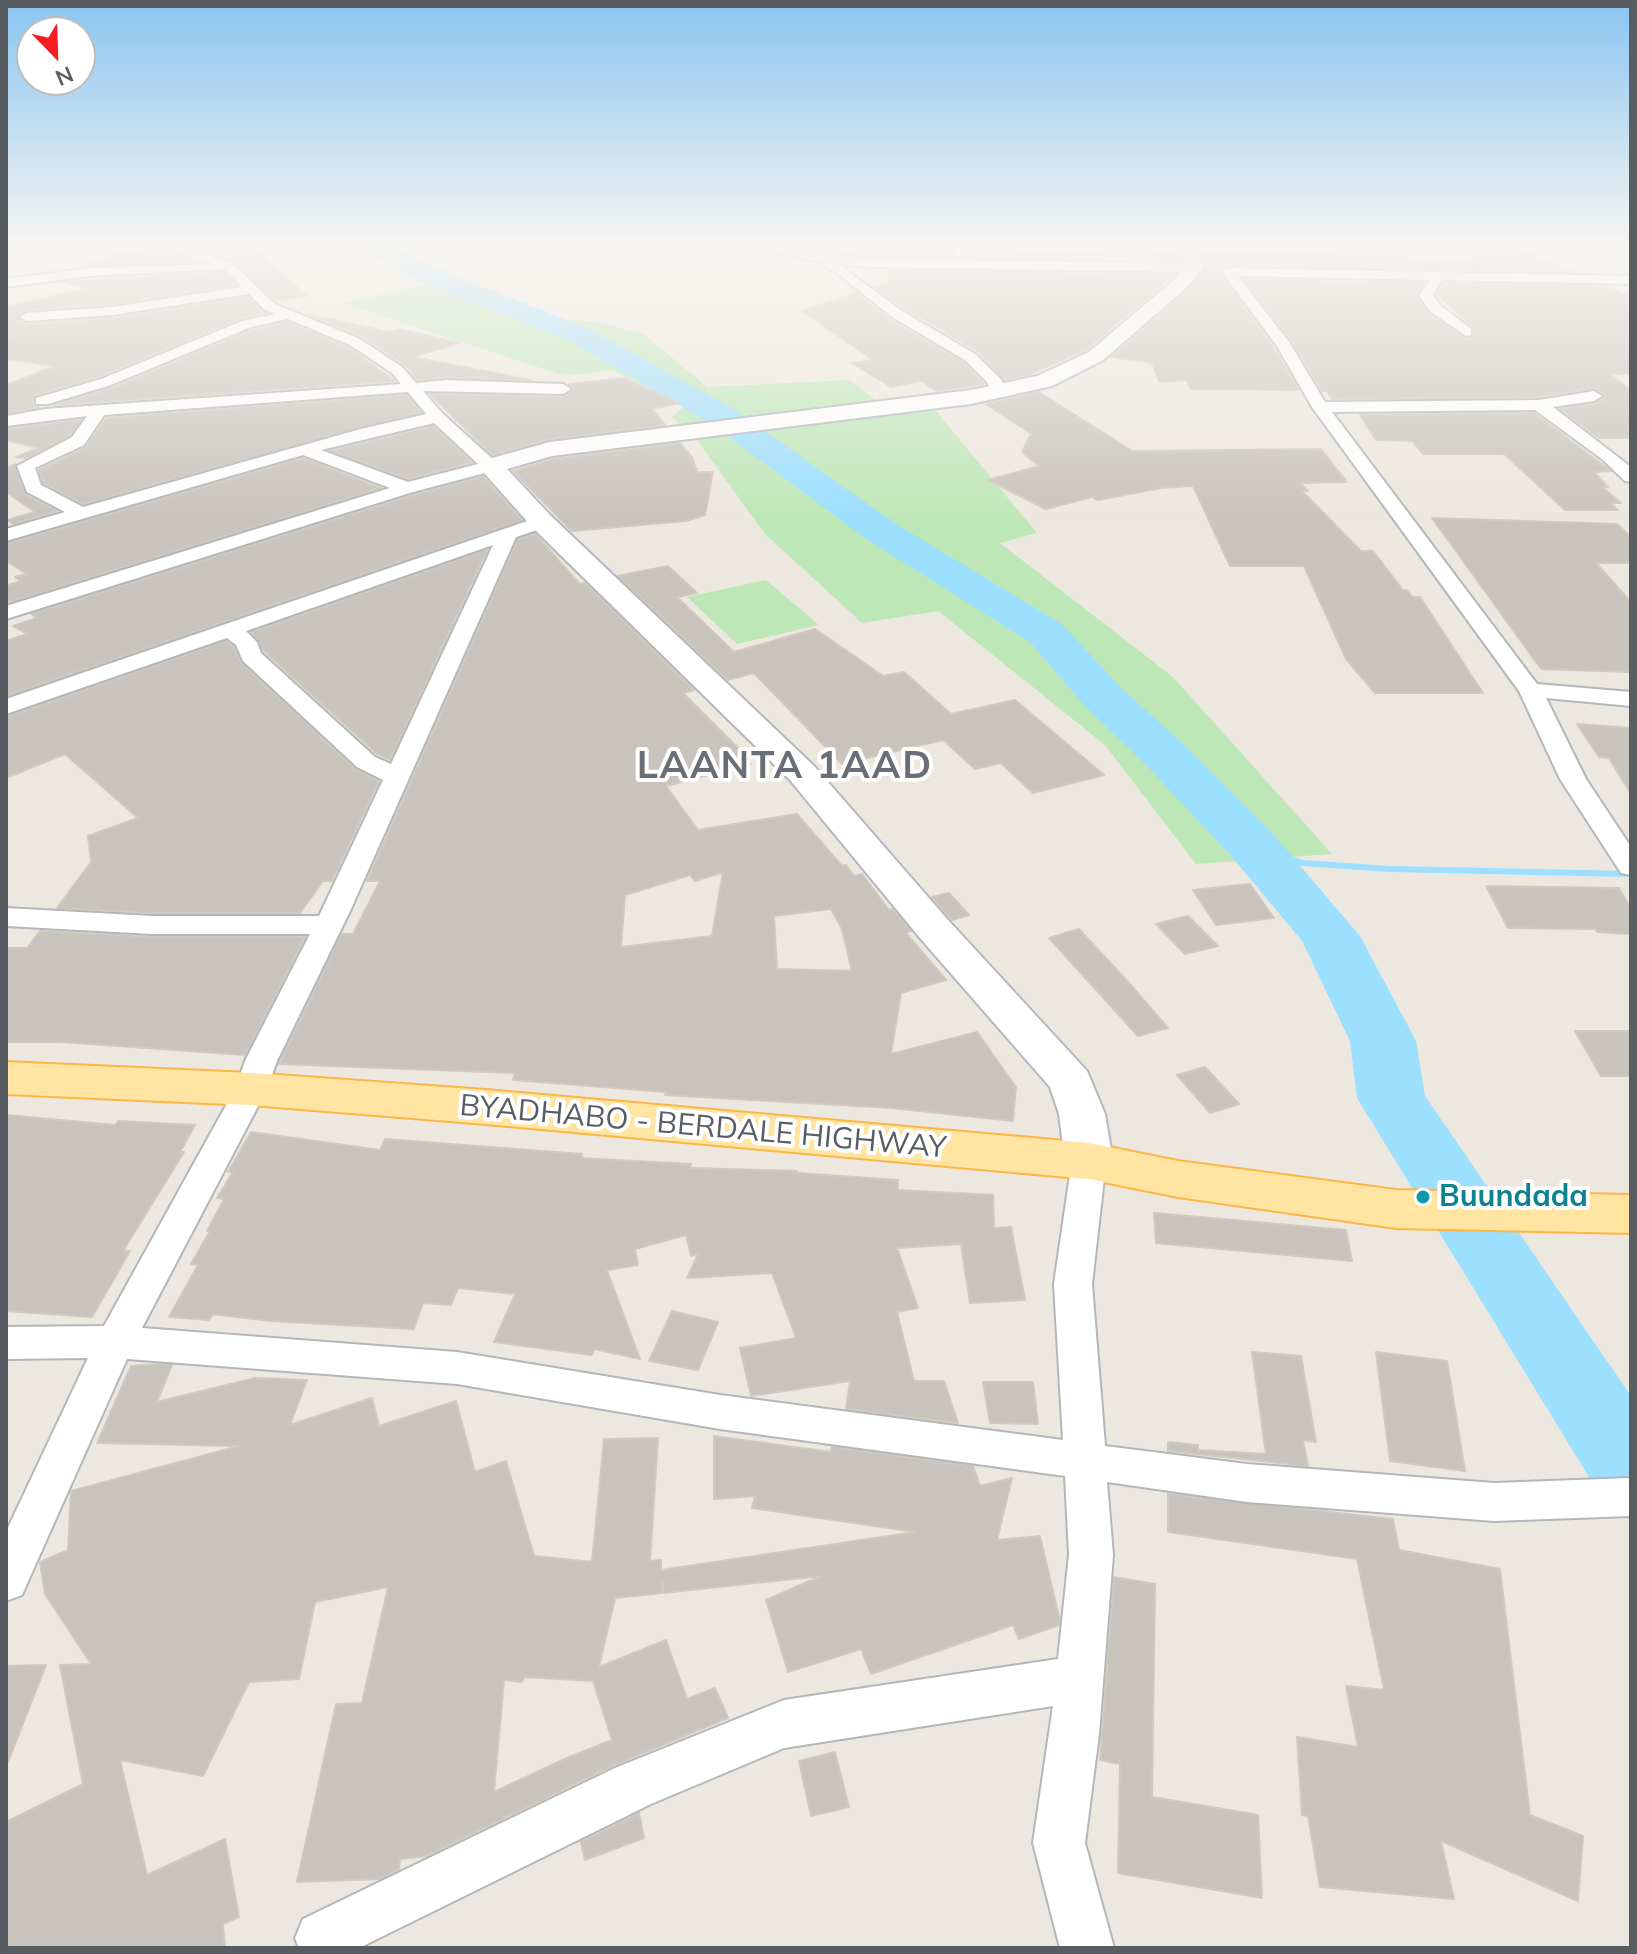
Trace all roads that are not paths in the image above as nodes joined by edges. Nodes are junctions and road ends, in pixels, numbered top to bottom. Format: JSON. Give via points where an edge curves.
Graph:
{"nodes":[{"id":1,"x":215,"y":337,"type":"edge"},
{"id":2,"x":342,"y":337,"type":"edge"},
{"id":3,"x":936,"y":337,"type":"edge"},
{"id":4,"x":1118,"y":337,"type":"edge"},
{"id":5,"x":1278,"y":337,"type":"edge"},
{"id":6,"x":413,"y":387,"type":"junction"},
{"id":7,"x":563,"y":389,"type":"dead end"},
{"id":8,"x":999,"y":392,"type":"junction"},
{"id":9,"x":1594,"y":396,"type":"dead end"},
{"id":10,"x":1539,"y":405,"type":"junction"},
{"id":11,"x":1320,"y":407,"type":"junction"},
{"id":12,"x":99,"y":410,"type":"junction"},
{"id":13,"x":45,"y":414,"type":"junction"},
{"id":14,"x":437,"y":417,"type":"junction"},
{"id":15,"x":6,"y":421,"type":"edge"},
{"id":16,"x":307,"y":451,"type":"junction"},
{"id":17,"x":6,"y":463,"type":"edge"},
{"id":18,"x":26,"y":466,"type":"junction"},
{"id":19,"x":490,"y":466,"type":"junction"},
{"id":20,"x":1631,"y":477,"type":"edge"},
{"id":21,"x":407,"y":488,"type":"junction"},
{"id":22,"x":83,"y":515,"type":"junction"},
{"id":23,"x":525,"y":528,"type":"junction"},
{"id":24,"x":6,"y":535,"type":"edge"},
{"id":25,"x":6,"y":613,"type":"edge"},
{"id":26,"x":231,"y":630,"type":"junction"},
{"id":27,"x":1530,"y":690,"type":"junction"},
{"id":28,"x":1631,"y":699,"type":"edge"},
{"id":29,"x":6,"y":707,"type":"edge"},
{"id":30,"x":397,"y":777,"type":"junction"},
{"id":31,"x":1631,"y":867,"type":"edge"},
{"id":32,"x":6,"y":917,"type":"edge"},
{"id":33,"x":328,"y":925,"type":"junction"},
{"id":34,"x":6,"y":1078,"type":"edge"},
{"id":35,"x":251,"y":1089,"type":"junction"},
{"id":36,"x":1089,"y":1161,"type":"junction"},
{"id":37,"x":1631,"y":1214,"type":"edge"},
{"id":38,"x":115,"y":1342,"type":"junction"},
{"id":39,"x":6,"y":1343,"type":"edge"},
{"id":40,"x":1086,"y":1462,"type":"junction"},
{"id":41,"x":1631,"y":1497,"type":"edge"},
{"id":42,"x":6,"y":1580,"type":"edge"},
{"id":43,"x":1080,"y":1679,"type":"junction"},
{"id":44,"x":322,"y":1938,"type":"dead end"},
{"id":45,"x":1087,"y":1948,"type":"edge"}],
"edges":[{"from":1,"to":13,"type":"street","via":[[23,409]]},
{"from":2,"to":6,"type":"street","via":[[397,370]]},
{"from":3,"to":8,"type":"street","via":[[970,357]]},
{"from":4,"to":8,"type":"main road","via":[[1096,356],[1044,381]]},
{"from":5,"to":11,"type":"street"},
{"from":6,"to":7,"type":"street"},
{"from":6,"to":12,"type":"street"},
{"from":6,"to":14,"type":"street"},
{"from":8,"to":19,"type":"main road","via":[[550,449]]},
{"from":9,"to":10,"type":"street"},
{"from":10,"to":11,"type":"street"},
{"from":10,"to":20,"type":"street"},
{"from":11,"to":27,"type":"street"},
{"from":12,"to":13,"type":"street"},
{"from":12,"to":18,"type":"street","via":[[78,441]]},
{"from":13,"to":15,"type":"street"},
{"from":14,"to":16,"type":"street"},
{"from":14,"to":19,"type":"street"},
{"from":16,"to":21,"type":"street"},
{"from":16,"to":22,"type":"street"},
{"from":17,"to":18,"type":"street"},
{"from":18,"to":22,"type":"street","via":[[33,488]]},
{"from":19,"to":21,"type":"street"},
{"from":19,"to":23,"type":"main road","via":[[509,483]]},
{"from":21,"to":25,"type":"street"},
{"from":22,"to":24,"type":"street"},
{"from":23,"to":26,"type":"street"},
{"from":23,"to":30,"type":"street"},
{"from":23,"to":36,"type":"main road","via":[[651,624],[802,773],[1071,1082]]},
{"from":26,"to":29,"type":"street"},
{"from":26,"to":30,"type":"street","via":[[246,642],[251,656],[366,762]]},
{"from":27,"to":28,"type":"street"},
{"from":27,"to":31,"type":"street","via":[[1573,779]]},
{"from":30,"to":33,"type":"street"},
{"from":32,"to":33,"type":"street","via":[[152,925]]},
{"from":33,"to":35,"type":"street"},
{"from":34,"to":35,"type":"main road","name":"BYADHABO - BERDALE HIGHWAY"},
{"from":35,"to":36,"type":"main road","name":"BYADHABO - BERDALE HIGHWAY"},
{"from":35,"to":38,"type":"street"},
{"from":36,"to":37,"type":"main road","name":"BYADHABO - BERDALE HIGHWAY","via":[[1178,1179],[1396,1209]]},
{"from":36,"to":40,"type":"street","via":[[1073,1284]]},
{"from":38,"to":39,"type":"street"},
{"from":38,"to":40,"type":"street","via":[[457,1368],[720,1412]]},
{"from":38,"to":42,"type":"street"},
{"from":40,"to":41,"type":"street","via":[[1247,1483],[1494,1502]]},
{"from":40,"to":43,"type":"street","via":[[1091,1555]]},
{"from":43,"to":44,"type":"street","via":[[784,1724],[633,1786]]},
{"from":43,"to":45,"type":"street","via":[[1059,1843]]}]}
